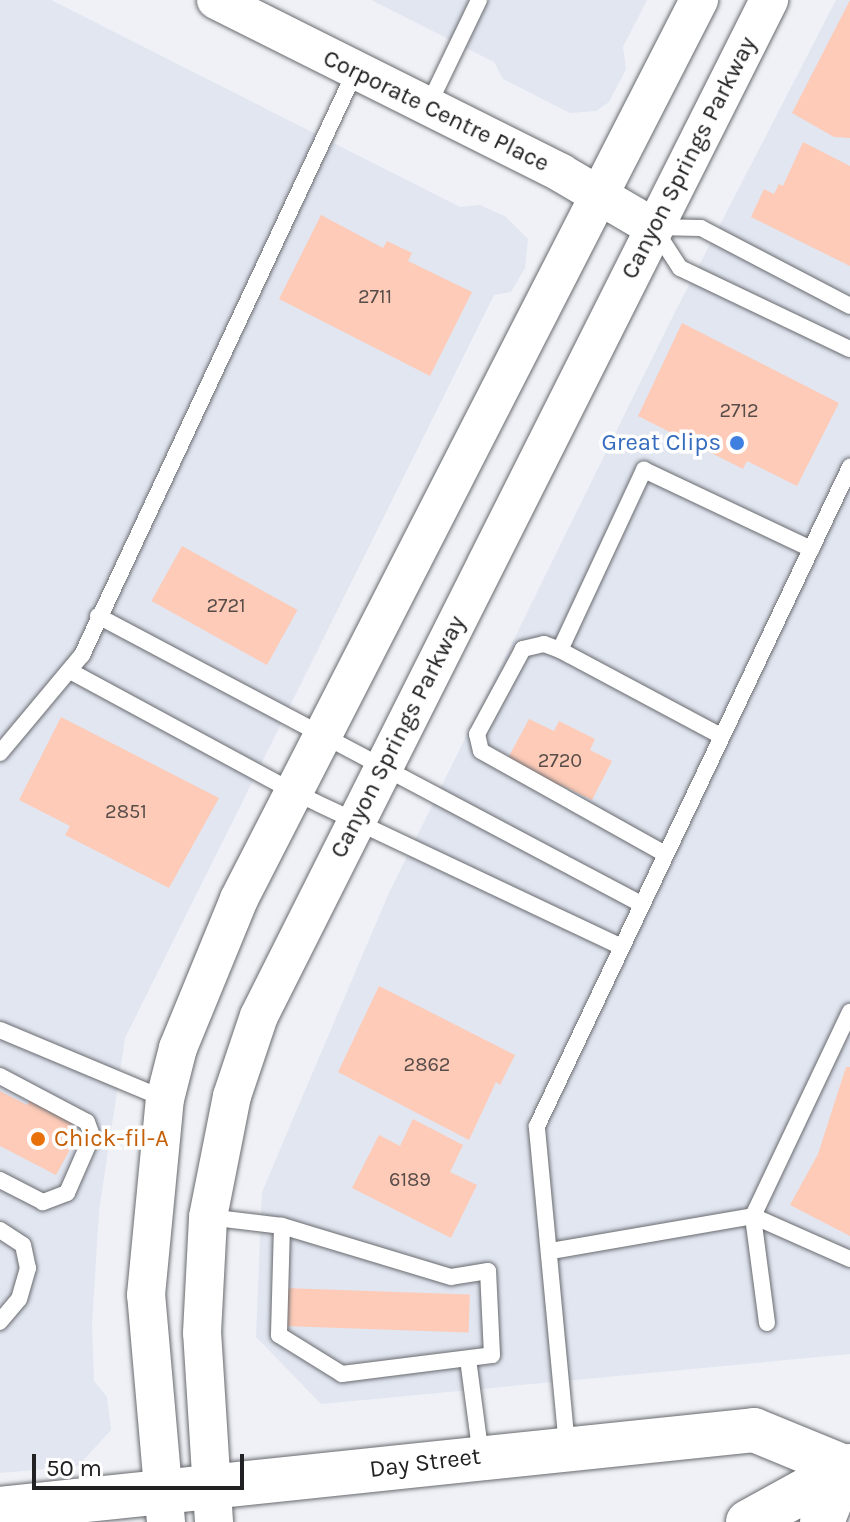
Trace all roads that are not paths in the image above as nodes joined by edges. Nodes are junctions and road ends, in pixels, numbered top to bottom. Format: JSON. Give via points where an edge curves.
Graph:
{"nodes":[{"id":1,"x":216,"y":0,"type":"edge"},
{"id":2,"x":479,"y":0,"type":"edge"},
{"id":3,"x":699,"y":0,"type":"edge"},
{"id":4,"x":769,"y":0,"type":"edge"},
{"id":5,"x":355,"y":72,"type":"junction"},
{"id":6,"x":426,"y":109,"type":"junction"},
{"id":7,"x":597,"y":194,"type":"junction"},
{"id":8,"x":653,"y":227,"type":"junction"},
{"id":9,"x":850,"y":306,"type":"edge"},
{"id":10,"x":850,"y":349,"type":"edge"},
{"id":11,"x":850,"y":467,"type":"edge"},
{"id":12,"x":811,"y":549,"type":"junction"},
{"id":13,"x":98,"y":616,"type":"junction"},
{"id":14,"x":560,"y":650,"type":"junction"},
{"id":15,"x":70,"y":671,"type":"junction"},
{"id":16,"x":721,"y":736,"type":"junction"},
{"id":17,"x":324,"y":737,"type":"junction"},
{"id":18,"x":0,"y":753,"type":"edge"},
{"id":19,"x":382,"y":768,"type":"junction"},
{"id":20,"x":296,"y":793,"type":"junction"},
{"id":21,"x":355,"y":821,"type":"junction"},
{"id":22,"x":665,"y":854,"type":"junction"},
{"id":23,"x":641,"y":904,"type":"junction"},
{"id":24,"x":620,"y":946,"type":"junction"},
{"id":25,"x":850,"y":1012,"type":"edge"},
{"id":26,"x":0,"y":1030,"type":"edge"},
{"id":27,"x":0,"y":1076,"type":"edge"},
{"id":28,"x":165,"y":1099,"type":"junction"},
{"id":29,"x":0,"y":1180,"type":"edge"},
{"id":30,"x":753,"y":1216,"type":"junction"},
{"id":31,"x":208,"y":1217,"type":"junction"},
{"id":32,"x":282,"y":1226,"type":"junction"},
{"id":33,"x":0,"y":1230,"type":"edge"},
{"id":34,"x":551,"y":1251,"type":"junction"},
{"id":35,"x":850,"y":1259,"type":"edge"},
{"id":36,"x":0,"y":1322,"type":"edge"},
{"id":37,"x":767,"y":1323,"type":"dead end"},
{"id":38,"x":468,"y":1359,"type":"junction"},
{"id":39,"x":567,"y":1446,"type":"junction"},
{"id":40,"x":482,"y":1457,"type":"junction"},
{"id":41,"x":848,"y":1471,"type":"edge"},
{"id":42,"x":213,"y":1505,"type":"edge"},
{"id":43,"x":165,"y":1508,"type":"edge"},
{"id":44,"x":0,"y":1509,"type":"edge"},
{"id":45,"x":748,"y":1522,"type":"edge"},
{"id":46,"x":822,"y":1522,"type":"edge"}],
"edges":[{"from":1,"to":5,"type":"street","name":"Corporate Centre Place"},
{"from":2,"to":6,"type":"lane"},
{"from":3,"to":7,"type":"street"},
{"from":4,"to":8,"type":"street","name":"Canyon Springs Parkway"},
{"from":5,"to":6,"type":"street","name":"Corporate Centre Place"},
{"from":5,"to":13,"type":"lane"},
{"from":6,"to":7,"type":"street","name":"Corporate Centre Place"},
{"from":7,"to":8,"type":"street","name":"Corporate Centre Place"},
{"from":7,"to":17,"type":"street"},
{"from":8,"to":9,"type":"lane","via":[[701,228]]},
{"from":8,"to":10,"type":"lane","via":[[680,268]]},
{"from":8,"to":19,"type":"street","name":"Canyon Springs Parkway"},
{"from":11,"to":12,"type":"lane"},
{"from":12,"to":14,"type":"lane","via":[[644,470]]},
{"from":12,"to":16,"type":"lane"},
{"from":13,"to":15,"type":"lane"},
{"from":13,"to":17,"type":"lane"},
{"from":14,"to":16,"type":"lane"},
{"from":14,"to":22,"type":"lane","via":[[544,644],[523,649],[477,734],[481,751]]},
{"from":15,"to":18,"type":"lane"},
{"from":15,"to":20,"type":"lane"},
{"from":16,"to":22,"type":"lane"},
{"from":17,"to":19,"type":"lane"},
{"from":17,"to":20,"type":"street"},
{"from":19,"to":21,"type":"street","name":"Canyon Springs Parkway"},
{"from":19,"to":23,"type":"lane"},
{"from":20,"to":21,"type":"lane"},
{"from":20,"to":28,"type":"street","via":[[239,899],[199,993]]},
{"from":21,"to":24,"type":"lane"},
{"from":21,"to":31,"type":"street","name":"Canyon Springs Parkway","via":[[259,1016],[232,1096]]},
{"from":22,"to":23,"type":"lane"},
{"from":23,"to":24,"type":"lane"},
{"from":24,"to":34,"type":"lane","via":[[537,1126]]},
{"from":25,"to":30,"type":"lane"},
{"from":26,"to":28,"type":"lane"},
{"from":27,"to":29,"type":"lane","via":[[87,1122],[92,1136],[67,1193],[43,1202]]},
{"from":28,"to":43,"type":"street","via":[[146,1295]]},
{"from":30,"to":34,"type":"lane"},
{"from":30,"to":35,"type":"lane"},
{"from":30,"to":37,"type":"lane"},
{"from":31,"to":32,"type":"lane"},
{"from":31,"to":42,"type":"street","name":"Canyon Springs Parkway","via":[[202,1333]]},
{"from":32,"to":38,"type":"lane","via":[[279,1335],[342,1374]]},
{"from":32,"to":38,"type":"lane","via":[[451,1277],[488,1271],[492,1355]]},
{"from":33,"to":36,"type":"lane","via":[[23,1245],[28,1268],[19,1299]]},
{"from":34,"to":39,"type":"lane"},
{"from":38,"to":40,"type":"lane"},
{"from":39,"to":40,"type":"main road","name":"Day Street"},
{"from":39,"to":41,"type":"main road","name":"Day Street","via":[[754,1430]]},
{"from":40,"to":42,"type":"main road","name":"Day Street"},
{"from":41,"to":45,"type":"main road"},
{"from":41,"to":46,"type":"main road"},
{"from":42,"to":43,"type":"main road","name":"Day Street"},
{"from":43,"to":44,"type":"main road","name":"Day Street"}]}
